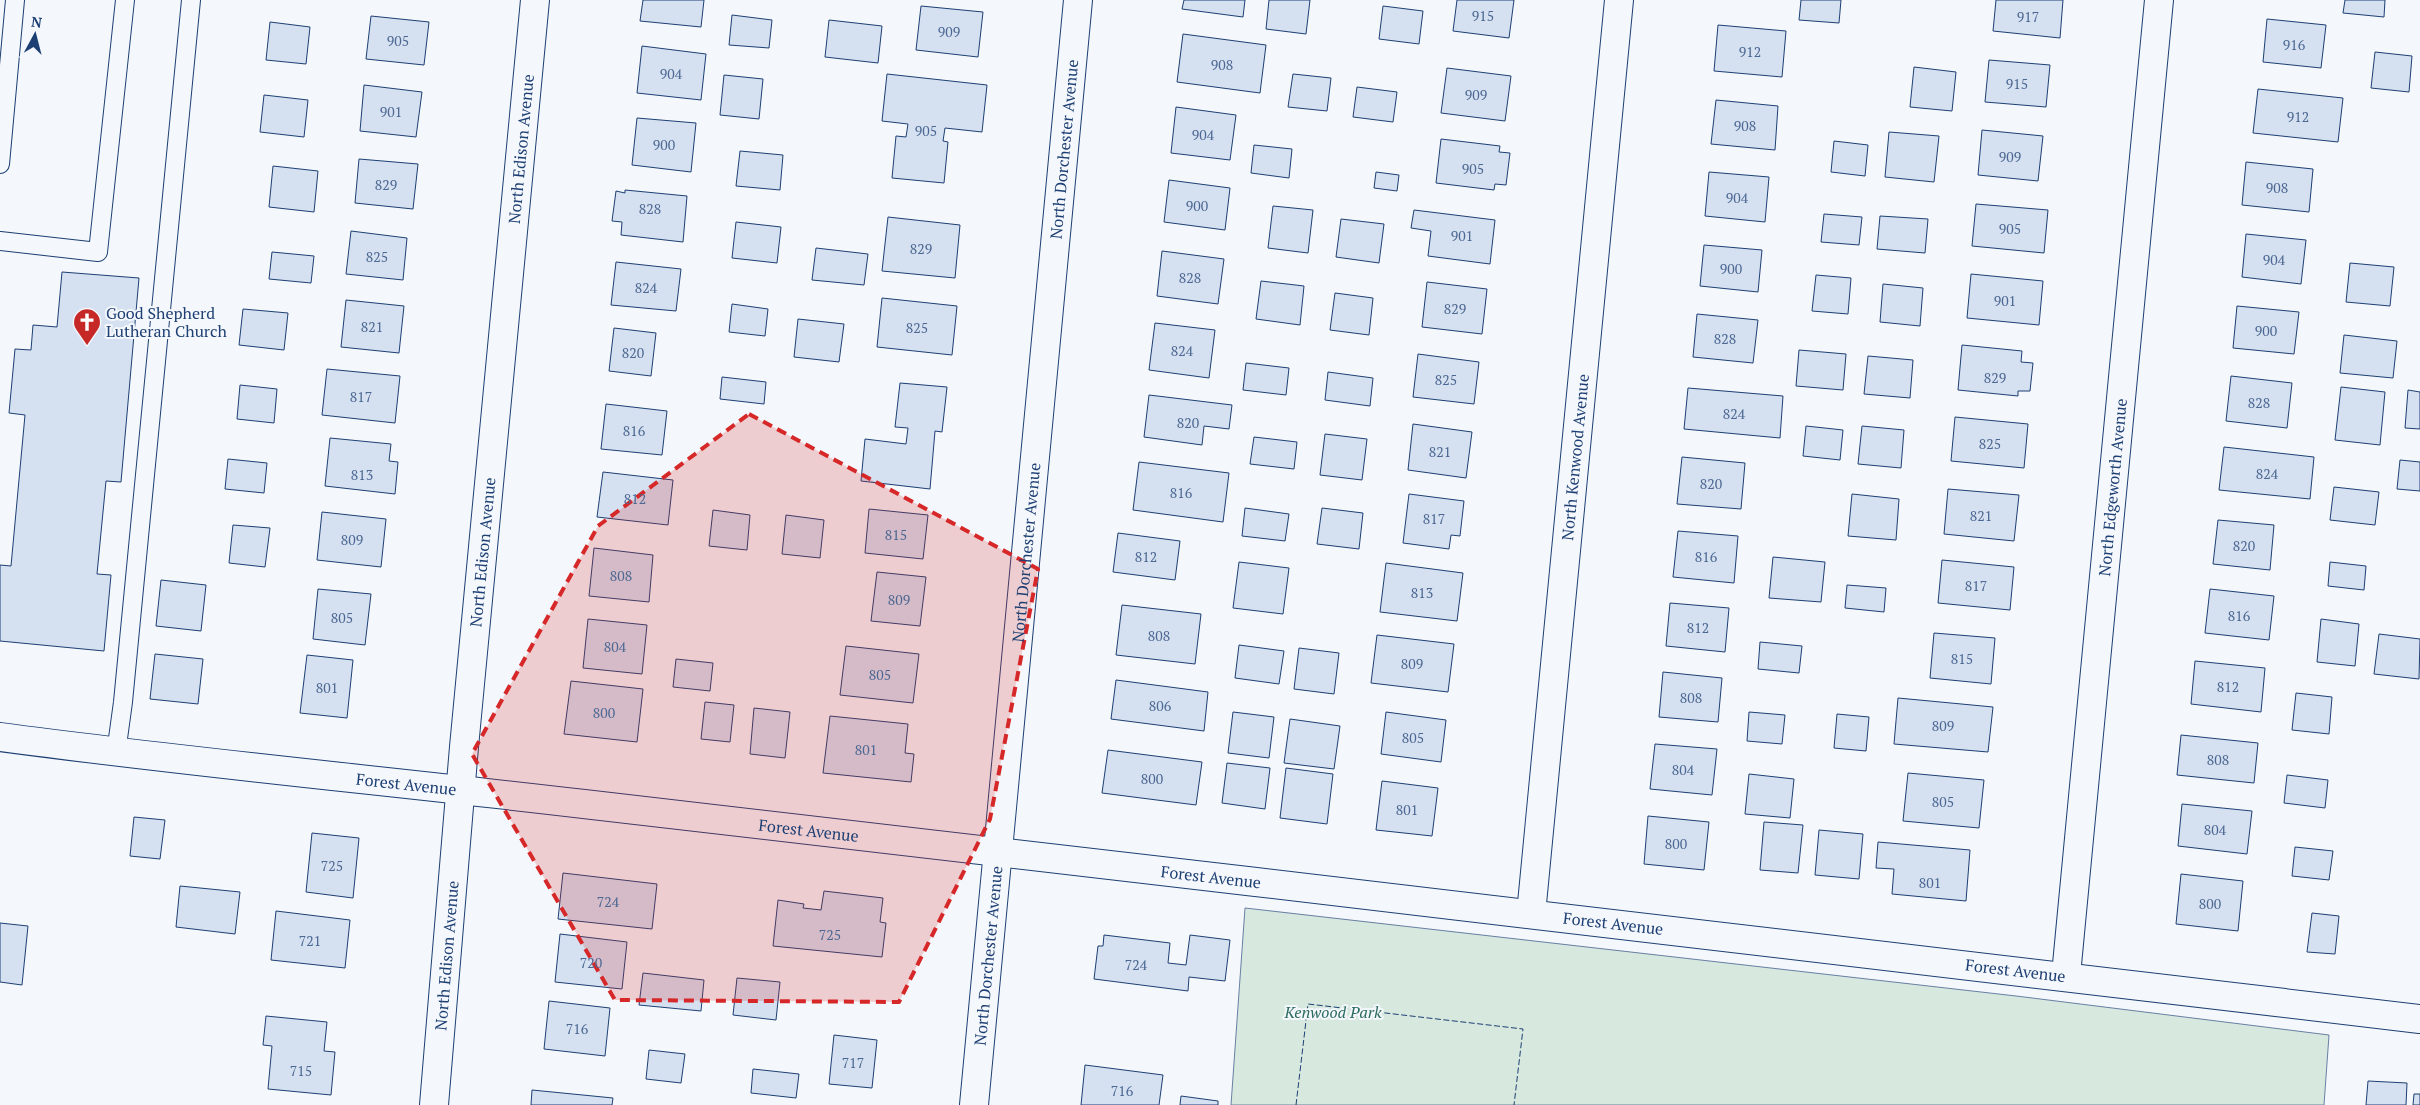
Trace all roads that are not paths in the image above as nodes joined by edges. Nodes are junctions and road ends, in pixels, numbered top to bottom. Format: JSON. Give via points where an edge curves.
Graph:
{"nodes":[{"id":1,"x":15,"y":0,"type":"edge"},
{"id":2,"x":125,"y":0,"type":"edge"},
{"id":3,"x":191,"y":0,"type":"edge"},
{"id":4,"x":535,"y":0,"type":"edge"},
{"id":5,"x":1078,"y":0,"type":"edge"},
{"id":6,"x":1619,"y":0,"type":"edge"},
{"id":7,"x":2159,"y":0,"type":"edge"},
{"id":8,"x":0,"y":164,"type":"edge"},
{"id":9,"x":0,"y":241,"type":"edge"},
{"id":10,"x":0,"y":737,"type":"edge"},
{"id":11,"x":116,"y":752,"type":"junction"},
{"id":12,"x":460,"y":790,"type":"junction"},
{"id":13,"x":997,"y":852,"type":"junction"},
{"id":14,"x":1531,"y":914,"type":"junction"},
{"id":15,"x":2066,"y":975,"type":"junction"},
{"id":16,"x":2420,"y":1019,"type":"edge"},
{"id":17,"x":434,"y":1105,"type":"edge"},
{"id":18,"x":974,"y":1105,"type":"edge"}],
"edges":[{"from":1,"to":8,"type":"lane"},
{"from":2,"to":9,"type":"lane","via":[[98,252]]},
{"from":3,"to":11,"type":"lane"},
{"from":4,"to":12,"type":"street","name":"North Edison Avenue"},
{"from":5,"to":13,"type":"street","name":"North Dorchester Avenue"},
{"from":6,"to":14,"type":"street","name":"North Kenwood Avenue"},
{"from":7,"to":15,"type":"street","name":"North Edgeworth Avenue"},
{"from":10,"to":11,"type":"street","name":"Forest Avenue"},
{"from":11,"to":12,"type":"street","name":"Forest Avenue"},
{"from":12,"to":13,"type":"street","name":"Forest Avenue"},
{"from":12,"to":17,"type":"street","name":"North Edison Avenue"},
{"from":13,"to":14,"type":"street","name":"Forest Avenue"},
{"from":13,"to":18,"type":"street","name":"North Dorchester Avenue"},
{"from":14,"to":15,"type":"street","name":"Forest Avenue"},
{"from":15,"to":16,"type":"street","name":"Forest Avenue"}]}
